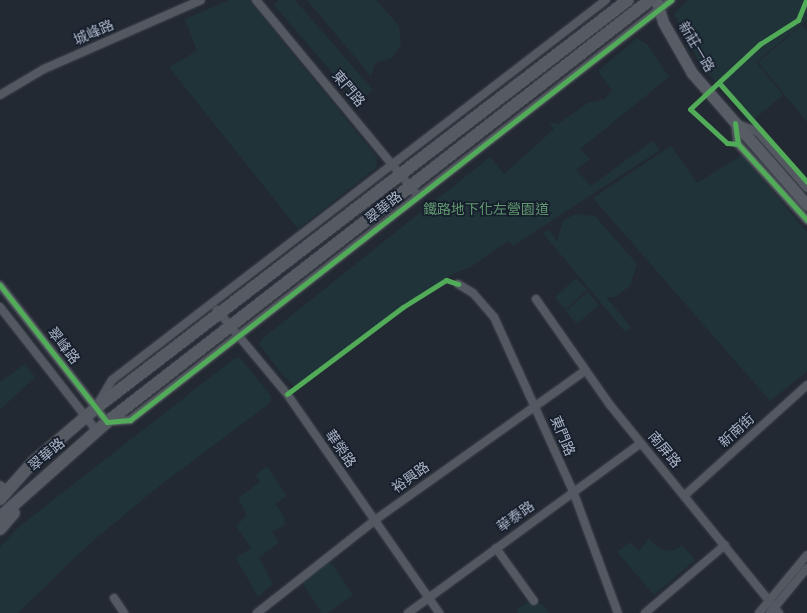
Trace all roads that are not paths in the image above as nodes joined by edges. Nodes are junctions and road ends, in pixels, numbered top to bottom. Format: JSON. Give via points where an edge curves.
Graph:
{"nodes":[{"id":1,"x":201,"y":0,"type":"edge"},
{"id":2,"x":256,"y":0,"type":"edge"},
{"id":3,"x":606,"y":0,"type":"edge"},
{"id":4,"x":628,"y":0,"type":"edge"},
{"id":5,"x":650,"y":0,"type":"edge"},
{"id":6,"x":671,"y":0,"type":"edge"},
{"id":7,"x":657,"y":4,"type":"edge"},
{"id":8,"x":0,"y":95,"type":"edge"},
{"id":9,"x":735,"y":123,"type":"junction"},
{"id":10,"x":393,"y":163,"type":"junction"},
{"id":11,"x":403,"y":175,"type":"junction"},
{"id":12,"x":807,"y":188,"type":"edge"},
{"id":13,"x":415,"y":191,"type":"junction"},
{"id":14,"x":807,"y":205,"type":"edge"},
{"id":15,"x":807,"y":220,"type":"edge"},
{"id":16,"x":0,"y":284,"type":"edge"},
{"id":17,"x":458,"y":284,"type":"dead end"},
{"id":18,"x":536,"y":299,"type":"dead end"},
{"id":19,"x":212,"y":305,"type":"junction"},
{"id":20,"x":0,"y":307,"type":"edge"},
{"id":21,"x":220,"y":315,"type":"junction"},
{"id":22,"x":234,"y":333,"type":"junction"},
{"id":23,"x":585,"y":371,"type":"junction"},
{"id":24,"x":807,"y":385,"type":"edge"},
{"id":25,"x":535,"y":405,"type":"junction"},
{"id":26,"x":96,"y":408,"type":"junction"},
{"id":27,"x":86,"y":417,"type":"junction"},
{"id":28,"x":107,"y":422,"type":"junction"},
{"id":29,"x":97,"y":431,"type":"junction"},
{"id":30,"x":641,"y":443,"type":"junction"},
{"id":31,"x":573,"y":491,"type":"junction"},
{"id":32,"x":1,"y":492,"type":"edge"},
{"id":33,"x":26,"y":494,"type":"junction"},
{"id":34,"x":685,"y":495,"type":"junction"},
{"id":35,"x":3,"y":514,"type":"edge"},
{"id":36,"x":375,"y":520,"type":"junction"},
{"id":37,"x":0,"y":529,"type":"edge"},
{"id":38,"x":725,"y":545,"type":"junction"},
{"id":39,"x":496,"y":548,"type":"junction"},
{"id":40,"x":807,"y":555,"type":"edge"},
{"id":41,"x":807,"y":568,"type":"edge"},
{"id":42,"x":429,"y":597,"type":"junction"},
{"id":43,"x":114,"y":598,"type":"dead end"},
{"id":44,"x":534,"y":601,"type":"dead end"},
{"id":45,"x":768,"y":601,"type":"junction"},
{"id":46,"x":774,"y":611,"type":"edge"},
{"id":47,"x":124,"y":613,"type":"edge"},
{"id":48,"x":257,"y":613,"type":"edge"},
{"id":49,"x":408,"y":613,"type":"edge"},
{"id":50,"x":439,"y":613,"type":"edge"},
{"id":51,"x":618,"y":613,"type":"edge"},
{"id":52,"x":646,"y":613,"type":"edge"},
{"id":53,"x":759,"y":613,"type":"edge"}],
"edges":[{"from":1,"to":8,"type":"street","name":"城峰路","via":[[44,70]]},
{"from":2,"to":10,"type":"street","name":"東門路"},
{"from":3,"to":10,"type":"street","name":"翠華路"},
{"from":4,"to":11,"type":"main road","name":"翠華路"},
{"from":5,"to":13,"type":"main road","name":"翠華路"},
{"from":6,"to":7,"type":"street","name":"翠華路"},
{"from":7,"to":9,"type":"street","name":"新莊一路","via":[[692,73]]},
{"from":7,"to":13,"type":"street","name":"翠華路"},
{"from":9,"to":12,"type":"street","name":"新莊一路","via":[[758,132]]},
{"from":9,"to":14,"type":"street","name":"新莊一路"},
{"from":9,"to":15,"type":"street","via":[[738,144]]},
{"from":10,"to":11,"type":"street","name":"東門路"},
{"from":10,"to":19,"type":"street","name":"翠華路"},
{"from":11,"to":13,"type":"street","name":"東門路"},
{"from":11,"to":21,"type":"main road","name":"翠華路"},
{"from":13,"to":22,"type":"main road","name":"翠華路"},
{"from":16,"to":26,"type":"street","name":"翠峰路"},
{"from":17,"to":25,"type":"street","name":"東門路","via":[[472,293],[494,317]]},
{"from":18,"to":23,"type":"street","name":"南屏路"},
{"from":19,"to":21,"type":"street","name":"華榮路"},
{"from":19,"to":26,"type":"street","name":"翠華路","via":[[112,380]]},
{"from":20,"to":27,"type":"street","name":"翠峰路"},
{"from":21,"to":22,"type":"street","name":"華榮路"},
{"from":21,"to":26,"type":"main road","name":"翠華路"},
{"from":22,"to":28,"type":"main road","name":"翠華路"},
{"from":22,"to":36,"type":"street","name":"華榮路","via":[[287,394]]},
{"from":23,"to":25,"type":"street","name":"裕興路"},
{"from":23,"to":30,"type":"street","name":"南屏路"},
{"from":24,"to":34,"type":"street","name":"新南街"},
{"from":25,"to":31,"type":"street","name":"東門路"},
{"from":25,"to":36,"type":"street","name":"裕興路"},
{"from":26,"to":27,"type":"main road","name":"翠華路"},
{"from":26,"to":28,"type":"street","name":"翠峰路"},
{"from":27,"to":29,"type":"street","name":"翠峰路"},
{"from":27,"to":32,"type":"main road","name":"翠華路"},
{"from":28,"to":29,"type":"main road","name":"翠華路"},
{"from":29,"to":33,"type":"main road","name":"翠華路"},
{"from":30,"to":31,"type":"street","name":"華泰路"},
{"from":30,"to":34,"type":"street","name":"南屏路"},
{"from":31,"to":39,"type":"street","name":"華泰路"},
{"from":31,"to":51,"type":"street","name":"東門路"},
{"from":33,"to":35,"type":"main road","name":"翠華路"},
{"from":33,"to":37,"type":"main road"},
{"from":34,"to":38,"type":"street","name":"南屏路"},
{"from":36,"to":42,"type":"street","name":"華榮路"},
{"from":36,"to":48,"type":"street","name":"裕興路"},
{"from":38,"to":45,"type":"street","name":"南屏路"},
{"from":38,"to":52,"type":"street"},
{"from":39,"to":42,"type":"street","name":"華泰路"},
{"from":39,"to":44,"type":"street"},
{"from":40,"to":45,"type":"street"},
{"from":41,"to":46,"type":"street"},
{"from":42,"to":49,"type":"street","name":"華泰路"},
{"from":42,"to":50,"type":"street","name":"華榮路"},
{"from":43,"to":47,"type":"street"},
{"from":45,"to":46,"type":"street","name":"南屏路"},
{"from":45,"to":53,"type":"street"}]}
